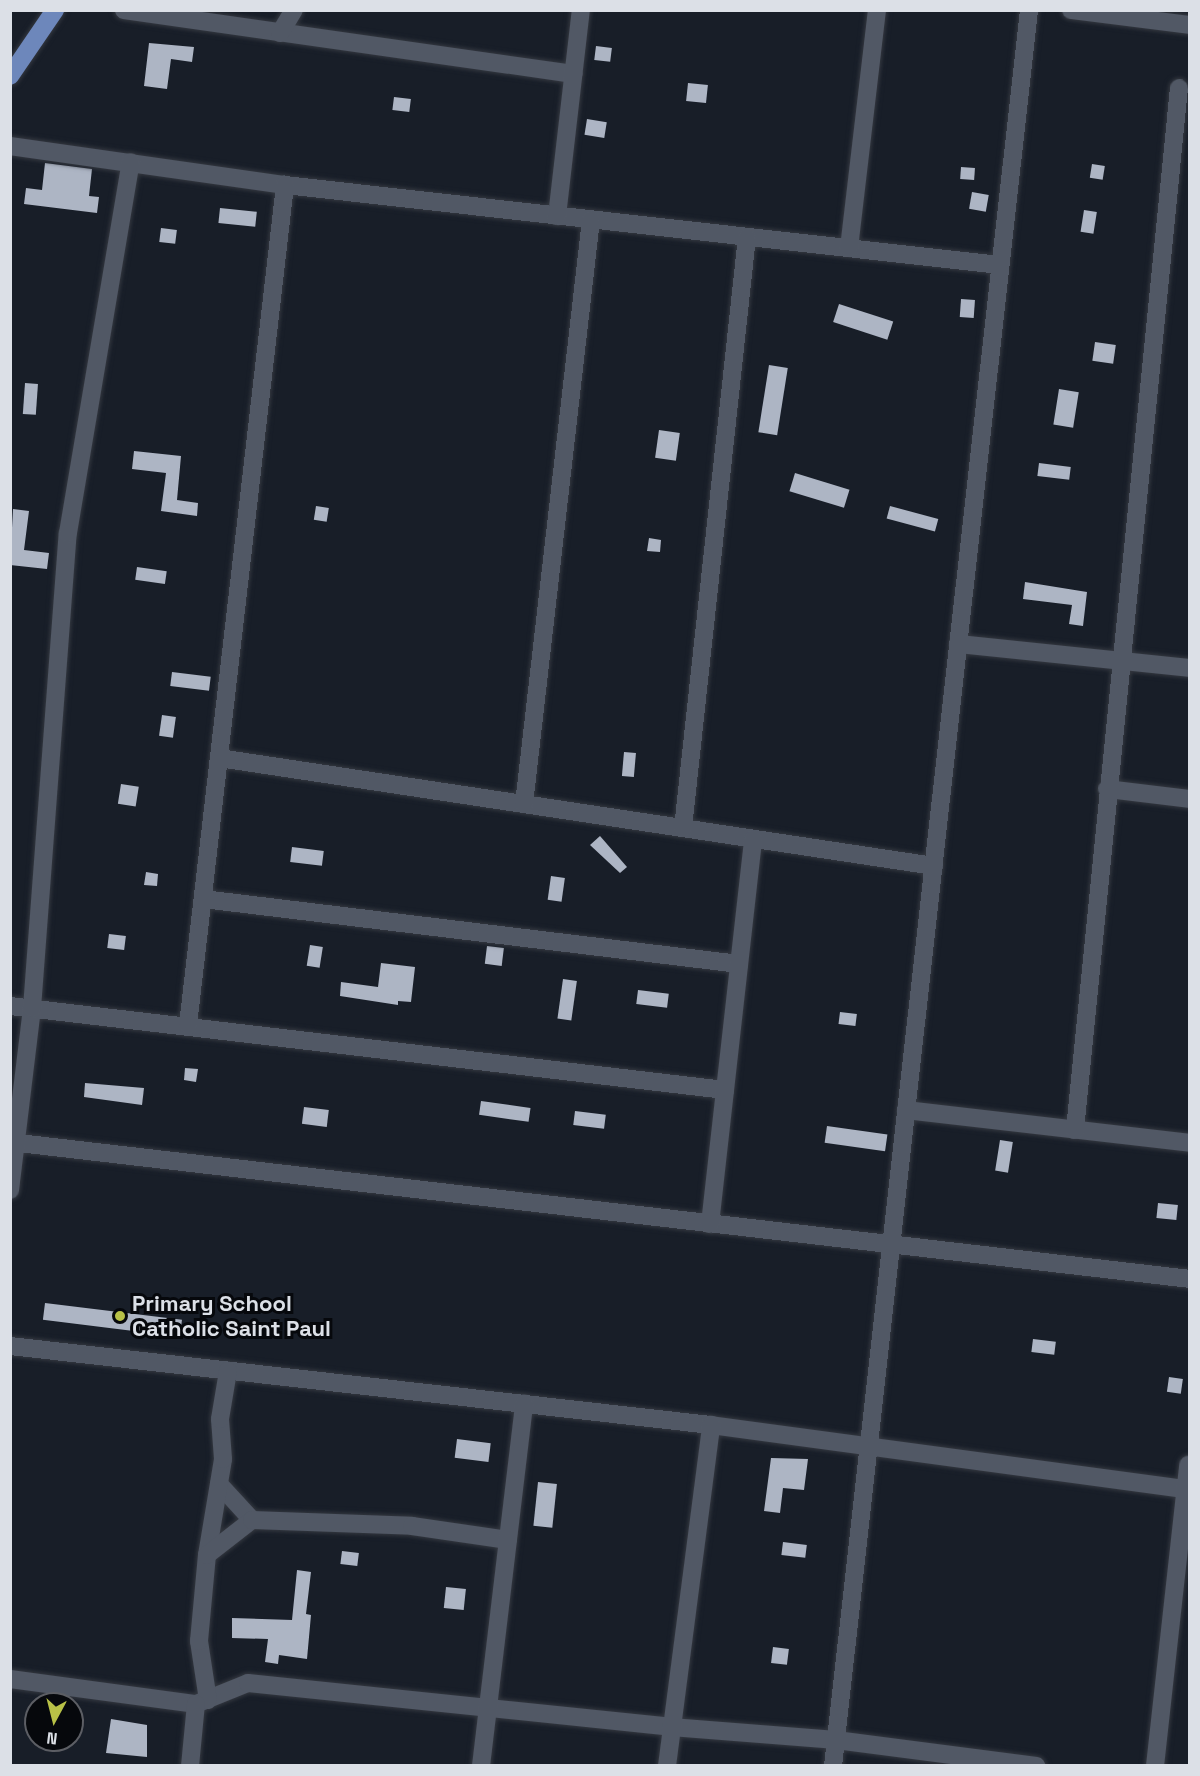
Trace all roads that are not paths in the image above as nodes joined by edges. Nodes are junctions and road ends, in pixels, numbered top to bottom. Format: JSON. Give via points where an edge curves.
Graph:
{"nodes":[{"id":1,"x":55,"y":10,"type":"edge"},
{"id":2,"x":124,"y":10,"type":"edge"},
{"id":3,"x":294,"y":10,"type":"edge"},
{"id":4,"x":581,"y":10,"type":"edge"},
{"id":5,"x":877,"y":10,"type":"edge"},
{"id":6,"x":1029,"y":10,"type":"edge"},
{"id":7,"x":1071,"y":10,"type":"edge"},
{"id":8,"x":1178,"y":10,"type":"edge"},
{"id":9,"x":1190,"y":24,"type":"edge"},
{"id":10,"x":280,"y":33,"type":"junction"},
{"id":11,"x":573,"y":74,"type":"junction"},
{"id":12,"x":10,"y":76,"type":"edge"},
{"id":13,"x":1179,"y":88,"type":"dead end"},
{"id":14,"x":10,"y":146,"type":"edge"},
{"id":15,"x":131,"y":162,"type":"junction"},
{"id":16,"x":285,"y":185,"type":"junction"},
{"id":17,"x":557,"y":216,"type":"junction"},
{"id":18,"x":591,"y":220,"type":"junction"},
{"id":19,"x":747,"y":237,"type":"junction"},
{"id":20,"x":849,"y":248,"type":"junction"},
{"id":21,"x":999,"y":265,"type":"junction"},
{"id":22,"x":958,"y":644,"type":"junction"},
{"id":23,"x":1120,"y":661,"type":"junction"},
{"id":24,"x":1190,"y":668,"type":"edge"},
{"id":25,"x":219,"y":758,"type":"junction"},
{"id":26,"x":1107,"y":789,"type":"junction"},
{"id":27,"x":1190,"y":799,"type":"edge"},
{"id":28,"x":524,"y":804,"type":"junction"},
{"id":29,"x":683,"y":828,"type":"junction"},
{"id":30,"x":753,"y":839,"type":"junction"},
{"id":31,"x":934,"y":866,"type":"junction"},
{"id":32,"x":203,"y":899,"type":"junction"},
{"id":33,"x":739,"y":964,"type":"junction"},
{"id":34,"x":10,"y":1006,"type":"edge"},
{"id":35,"x":32,"y":1008,"type":"junction"},
{"id":36,"x":188,"y":1025,"type":"junction"},
{"id":37,"x":725,"y":1090,"type":"junction"},
{"id":38,"x":906,"y":1110,"type":"junction"},
{"id":39,"x":1075,"y":1130,"type":"junction"},
{"id":40,"x":13,"y":1142,"type":"edge"},
{"id":41,"x":1190,"y":1143,"type":"edge"},
{"id":42,"x":10,"y":1190,"type":"edge"},
{"id":43,"x":710,"y":1224,"type":"junction"},
{"id":44,"x":891,"y":1245,"type":"junction"},
{"id":45,"x":1190,"y":1279,"type":"edge"},
{"id":46,"x":10,"y":1346,"type":"edge"},
{"id":47,"x":228,"y":1371,"type":"junction"},
{"id":48,"x":524,"y":1404,"type":"junction"},
{"id":49,"x":711,"y":1425,"type":"junction"},
{"id":50,"x":869,"y":1446,"type":"junction"},
{"id":51,"x":1188,"y":1465,"type":"dead end"},
{"id":52,"x":219,"y":1484,"type":"junction"},
{"id":53,"x":1185,"y":1489,"type":"junction"},
{"id":54,"x":252,"y":1520,"type":"junction"},
{"id":55,"x":508,"y":1540,"type":"junction"},
{"id":56,"x":207,"y":1555,"type":"junction"},
{"id":57,"x":10,"y":1679,"type":"edge"},
{"id":58,"x":202,"y":1702,"type":"junction"},
{"id":59,"x":488,"y":1708,"type":"junction"},
{"id":60,"x":671,"y":1727,"type":"junction"},
{"id":61,"x":836,"y":1740,"type":"junction"},
{"id":62,"x":190,"y":1766,"type":"edge"},
{"id":63,"x":481,"y":1766,"type":"edge"},
{"id":64,"x":667,"y":1766,"type":"edge"},
{"id":65,"x":833,"y":1766,"type":"edge"},
{"id":66,"x":1036,"y":1766,"type":"edge"},
{"id":67,"x":1155,"y":1766,"type":"edge"}],
"edges":[{"from":1,"to":12,"type":"main road"},
{"from":2,"to":10,"type":"street"},
{"from":3,"to":10,"type":"street"},
{"from":4,"to":11,"type":"street"},
{"from":5,"to":20,"type":"street"},
{"from":6,"to":21,"type":"street"},
{"from":7,"to":9,"type":"street"},
{"from":8,"to":9,"type":"street"},
{"from":10,"to":11,"type":"street"},
{"from":11,"to":17,"type":"street"},
{"from":13,"to":23,"type":"street"},
{"from":14,"to":15,"type":"street"},
{"from":15,"to":16,"type":"street"},
{"from":15,"to":35,"type":"street","via":[[68,533]]},
{"from":16,"to":17,"type":"street"},
{"from":16,"to":25,"type":"street"},
{"from":17,"to":18,"type":"street"},
{"from":18,"to":19,"type":"street"},
{"from":18,"to":28,"type":"street"},
{"from":19,"to":20,"type":"street"},
{"from":19,"to":29,"type":"street"},
{"from":20,"to":21,"type":"street"},
{"from":21,"to":22,"type":"street"},
{"from":22,"to":23,"type":"street"},
{"from":22,"to":31,"type":"street"},
{"from":23,"to":24,"type":"street"},
{"from":23,"to":26,"type":"street"},
{"from":25,"to":28,"type":"street"},
{"from":25,"to":32,"type":"street"},
{"from":26,"to":27,"type":"street"},
{"from":26,"to":39,"type":"street"},
{"from":28,"to":29,"type":"street"},
{"from":29,"to":30,"type":"street"},
{"from":30,"to":31,"type":"street"},
{"from":30,"to":33,"type":"street"},
{"from":31,"to":38,"type":"street"},
{"from":32,"to":33,"type":"street"},
{"from":32,"to":36,"type":"street"},
{"from":33,"to":37,"type":"street"},
{"from":34,"to":35,"type":"street"},
{"from":35,"to":36,"type":"street"},
{"from":35,"to":40,"type":"street"},
{"from":36,"to":37,"type":"street"},
{"from":37,"to":43,"type":"street"},
{"from":38,"to":39,"type":"street"},
{"from":38,"to":44,"type":"street"},
{"from":39,"to":41,"type":"street"},
{"from":40,"to":42,"type":"street"},
{"from":40,"to":43,"type":"street"},
{"from":43,"to":44,"type":"street"},
{"from":44,"to":45,"type":"street"},
{"from":44,"to":50,"type":"street"},
{"from":46,"to":47,"type":"street"},
{"from":47,"to":48,"type":"street"},
{"from":47,"to":52,"type":"street","via":[[221,1405],[223,1459]]},
{"from":48,"to":49,"type":"street"},
{"from":48,"to":55,"type":"street"},
{"from":49,"to":50,"type":"street"},
{"from":49,"to":60,"type":"street"},
{"from":50,"to":53,"type":"street"},
{"from":50,"to":61,"type":"street"},
{"from":51,"to":53,"type":"street"},
{"from":52,"to":54,"type":"street"},
{"from":52,"to":56,"type":"street"},
{"from":53,"to":67,"type":"street"},
{"from":54,"to":55,"type":"street","via":[[412,1527]]},
{"from":54,"to":56,"type":"street"},
{"from":55,"to":59,"type":"street"},
{"from":56,"to":58,"type":"street","via":[[199,1641]]},
{"from":57,"to":58,"type":"street"},
{"from":58,"to":59,"type":"street","via":[[248,1683]]},
{"from":58,"to":62,"type":"street"},
{"from":59,"to":60,"type":"street"},
{"from":59,"to":63,"type":"street"},
{"from":60,"to":61,"type":"street"},
{"from":60,"to":64,"type":"street"},
{"from":61,"to":65,"type":"street"},
{"from":61,"to":66,"type":"street"}]}
